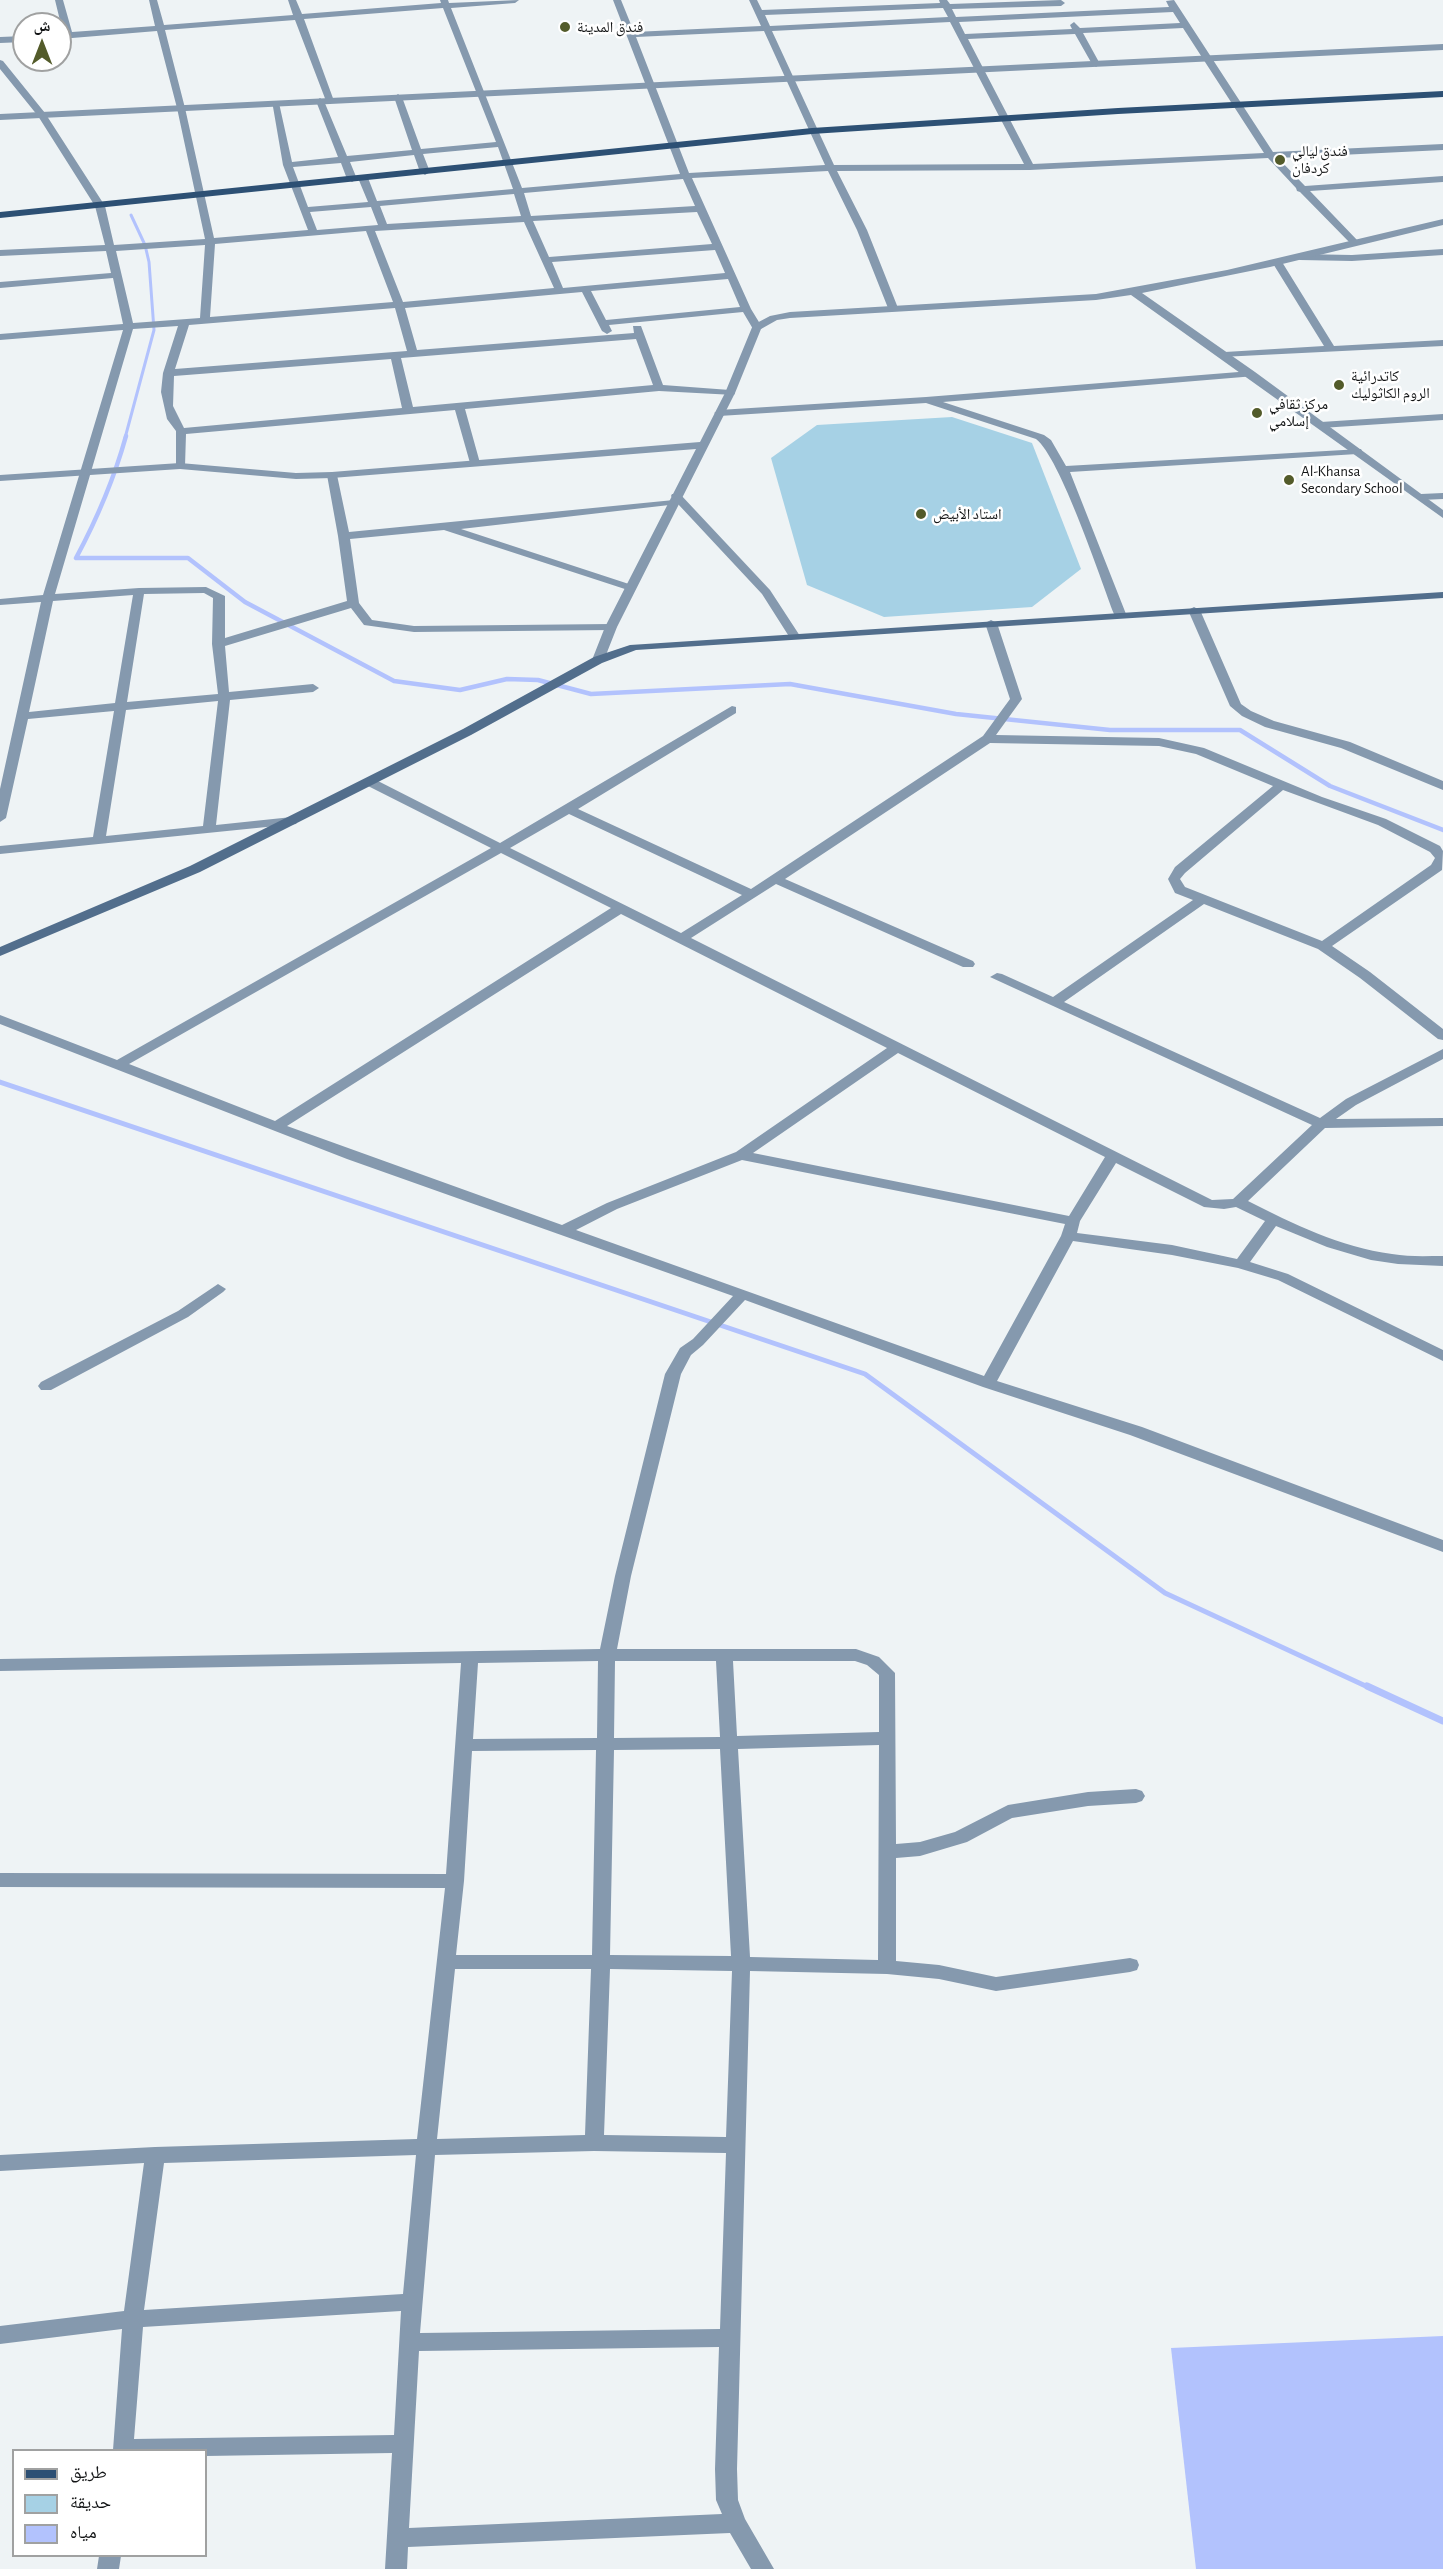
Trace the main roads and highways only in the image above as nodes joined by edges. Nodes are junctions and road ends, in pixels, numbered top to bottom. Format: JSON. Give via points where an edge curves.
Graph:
{"nodes":[{"id":1,"x":1443,"y":94,"type":"edge"},
{"id":2,"x":0,"y":215,"type":"edge"},
{"id":3,"x":1443,"y":595,"type":"edge"},
{"id":4,"x":0,"y":951,"type":"edge"}],
"edges":[{"from":1,"to":2,"type":"main road","via":[[812,131]]},
{"from":3,"to":4,"type":"main road","via":[[634,647],[598,660],[370,782],[195,868]]}]}
